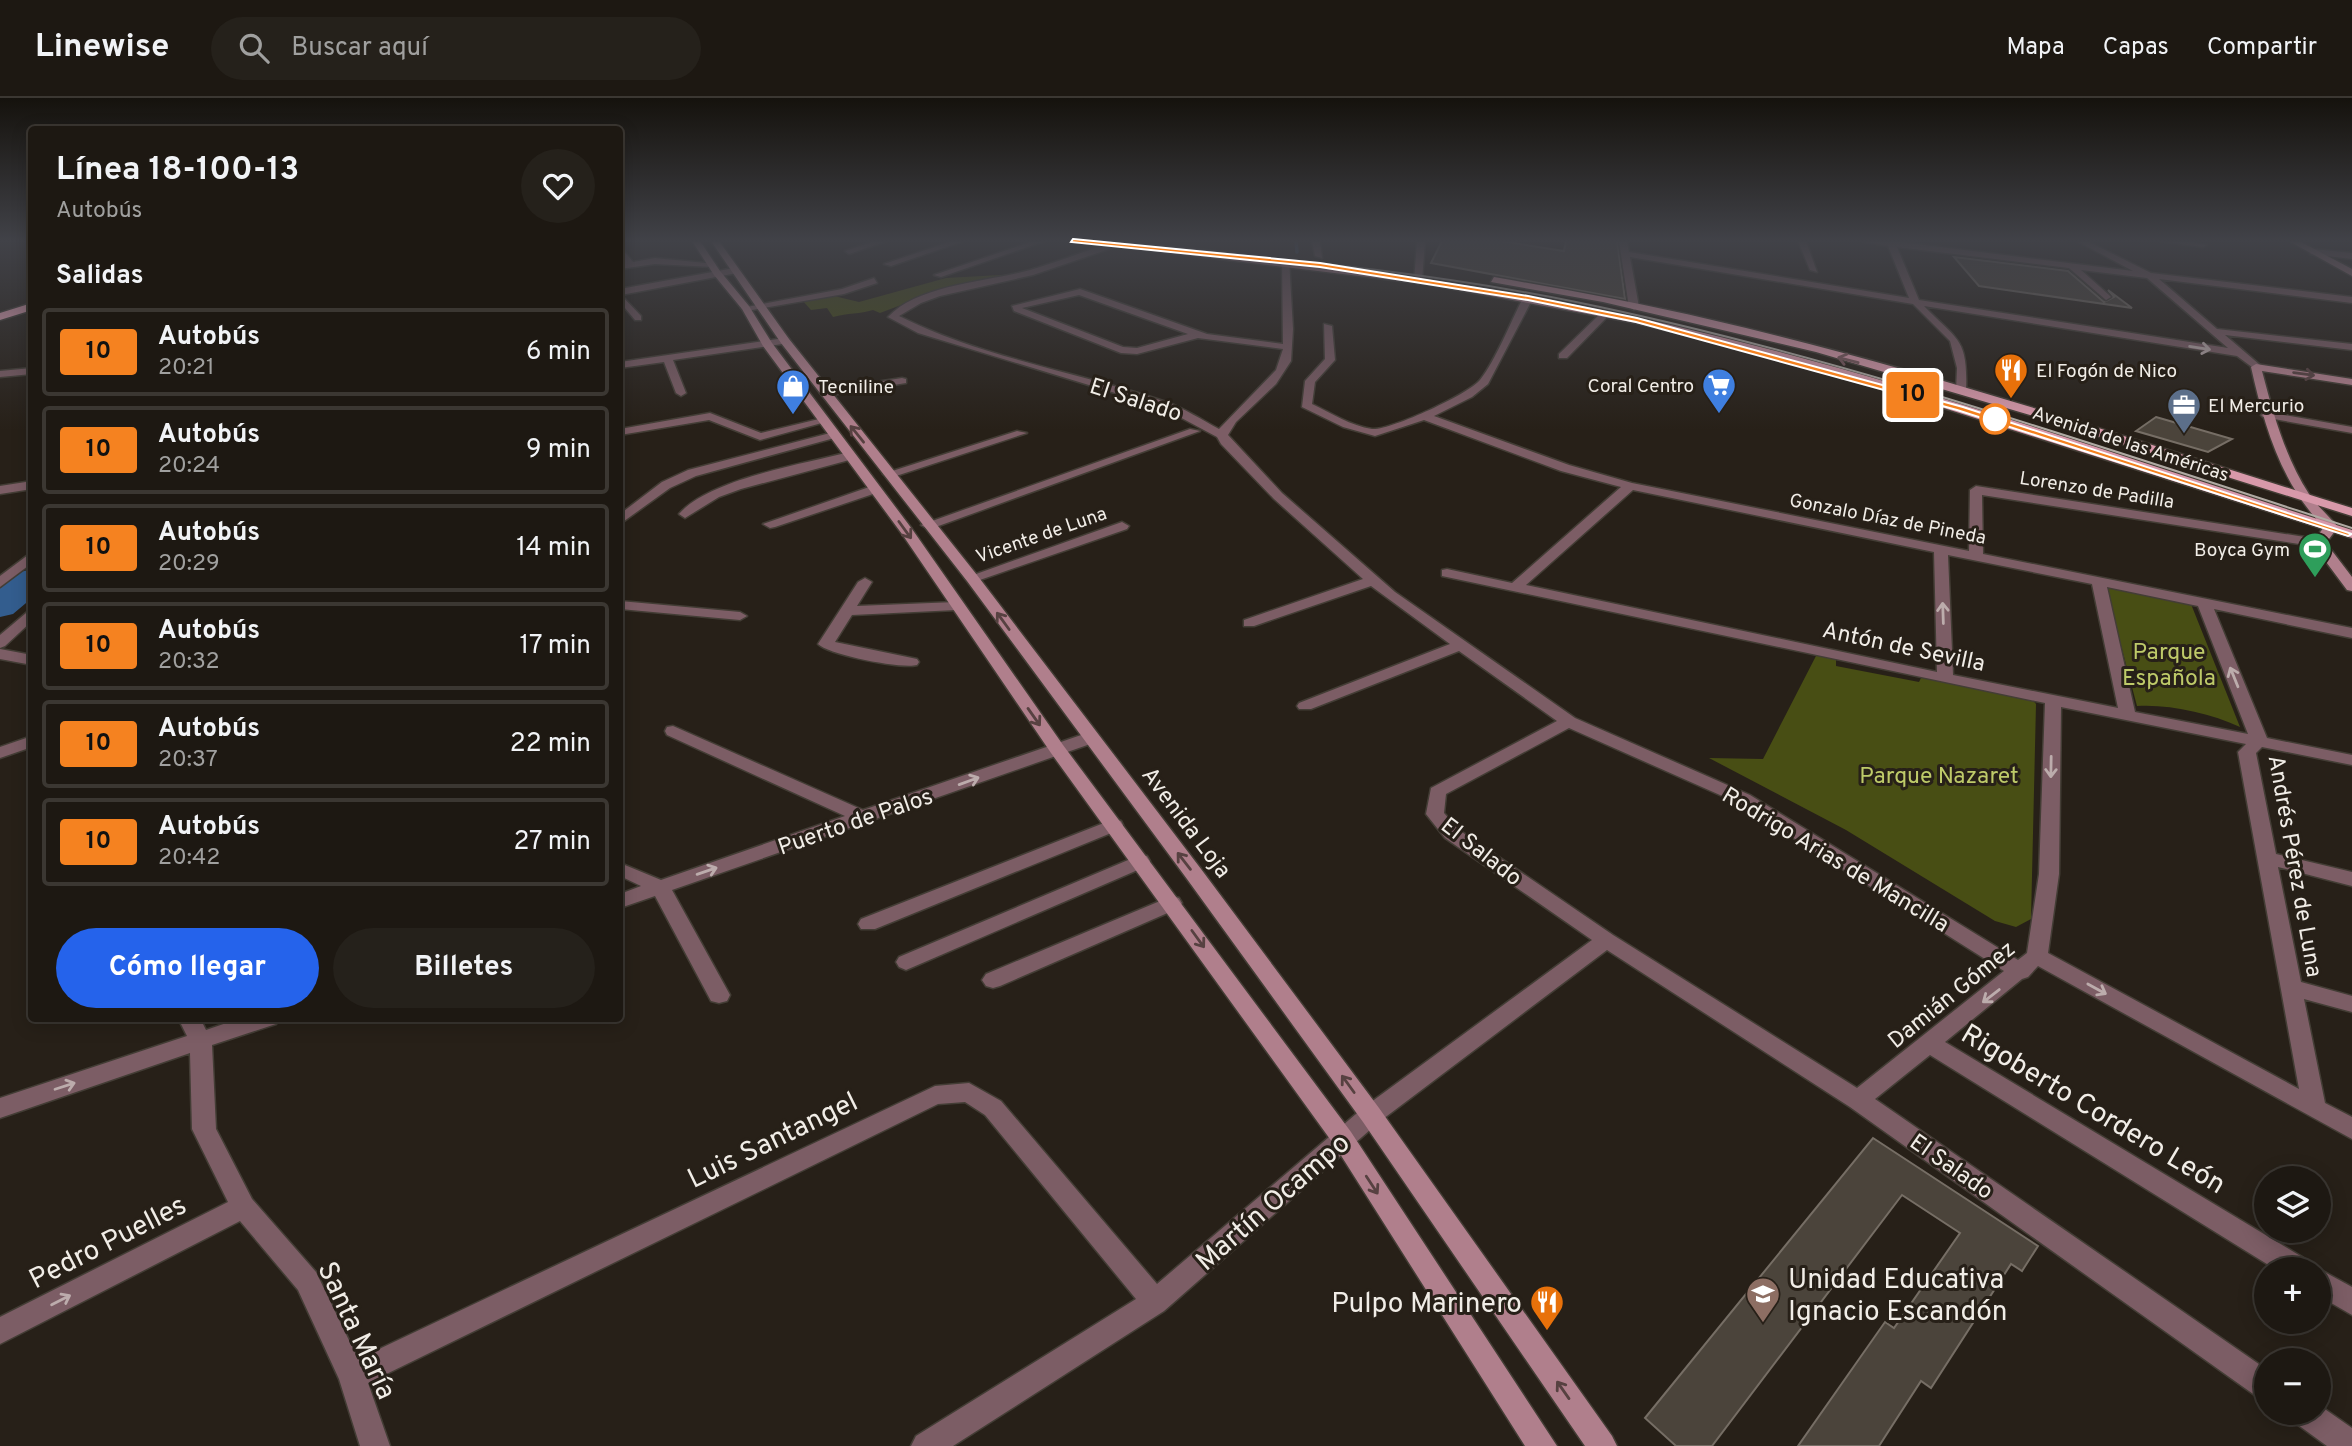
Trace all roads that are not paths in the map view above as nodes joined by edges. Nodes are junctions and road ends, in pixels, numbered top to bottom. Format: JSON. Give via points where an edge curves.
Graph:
{"nodes":[{"id":1,"x":743,"y":304,"type":"edge"},
{"id":2,"x":773,"y":304,"type":"edge"},
{"id":3,"x":912,"y":304,"type":"edge"},
{"id":4,"x":1020,"y":304,"type":"edge"},
{"id":5,"x":1114,"y":304,"type":"edge"},
{"id":6,"x":1287,"y":304,"type":"edge"},
{"id":7,"x":1525,"y":304,"type":"edge"},
{"id":8,"x":1556,"y":304,"type":"edge"},
{"id":9,"x":1617,"y":304,"type":"edge"},
{"id":10,"x":1633,"y":304,"type":"edge"},
{"id":11,"x":1918,"y":304,"type":"edge"},
{"id":12,"x":1923,"y":304,"type":"edge"},
{"id":13,"x":2181,"y":304,"type":"edge"},
{"id":14,"x":761,"y":306,"type":"junction"},
{"id":15,"x":28,"y":307,"type":"edge"},
{"id":16,"x":624,"y":307,"type":"edge"},
{"id":17,"x":1634,"y":307,"type":"junction"},
{"id":18,"x":746,"y":308,"type":"junction"},
{"id":19,"x":1605,"y":314,"type":"junction"},
{"id":20,"x":0,"y":317,"type":"edge"},
{"id":21,"x":638,"y":318,"type":"dead end"},
{"id":22,"x":1327,"y":326,"type":"dead end"},
{"id":23,"x":2212,"y":331,"type":"junction"},
{"id":24,"x":1197,"y":335,"type":"junction"},
{"id":25,"x":785,"y":341,"type":"junction"},
{"id":26,"x":767,"y":344,"type":"junction"},
{"id":27,"x":1287,"y":347,"type":"junction"},
{"id":28,"x":2352,"y":347,"type":"edge"},
{"id":29,"x":2238,"y":354,"type":"junction"},
{"id":30,"x":1563,"y":356,"type":"dead end"},
{"id":31,"x":668,"y":360,"type":"junction"},
{"id":32,"x":623,"y":365,"type":"edge"},
{"id":33,"x":2256,"y":367,"type":"junction"},
{"id":34,"x":28,"y":371,"type":"edge"},
{"id":35,"x":0,"y":374,"type":"edge"},
{"id":36,"x":902,"y":381,"type":"dead end"},
{"id":37,"x":2352,"y":382,"type":"edge"},
{"id":38,"x":1961,"y":391,"type":"junction"},
{"id":39,"x":681,"y":393,"type":"dead end"},
{"id":40,"x":825,"y":393,"type":"junction"},
{"id":41,"x":2267,"y":415,"type":"junction"},
{"id":42,"x":1424,"y":416,"type":"junction"},
{"id":43,"x":823,"y":421,"type":"junction"},
{"id":44,"x":2352,"y":430,"type":"edge"},
{"id":45,"x":623,"y":431,"type":"edge"},
{"id":46,"x":1194,"y":431,"type":"dead end"},
{"id":47,"x":1021,"y":433,"type":"dead end"},
{"id":48,"x":834,"y":435,"type":"junction"},
{"id":49,"x":1222,"y":435,"type":"junction"},
{"id":50,"x":849,"y":456,"type":"junction"},
{"id":51,"x":889,"y":474,"type":"junction"},
{"id":52,"x":28,"y":486,"type":"edge"},
{"id":53,"x":1630,"y":486,"type":"junction"},
{"id":54,"x":875,"y":489,"type":"junction"},
{"id":55,"x":0,"y":490,"type":"edge"},
{"id":56,"x":2305,"y":498,"type":"junction"},
{"id":57,"x":2352,"y":512,"type":"edge"},
{"id":58,"x":685,"y":514,"type":"dead end"},
{"id":59,"x":623,"y":518,"type":"edge"},
{"id":60,"x":770,"y":524,"type":"dead end"},
{"id":61,"x":928,"y":525,"type":"junction"},
{"id":62,"x":1122,"y":526,"type":"dead end"},
{"id":63,"x":2330,"y":527,"type":"junction"},
{"id":64,"x":2352,"y":534,"type":"edge"},
{"id":65,"x":2319,"y":543,"type":"junction"},
{"id":66,"x":1941,"y":548,"type":"junction"},
{"id":67,"x":1976,"y":556,"type":"junction"},
{"id":68,"x":28,"y":559,"type":"edge"},
{"id":69,"x":1447,"y":573,"type":"dead end"},
{"id":70,"x":972,"y":578,"type":"junction"},
{"id":71,"x":1374,"y":580,"type":"junction"},
{"id":72,"x":2098,"y":580,"type":"junction"},
{"id":73,"x":865,"y":582,"type":"dead end"},
{"id":74,"x":0,"y":583,"type":"edge"},
{"id":75,"x":1517,"y":586,"type":"junction"},
{"id":76,"x":2352,"y":587,"type":"edge"},
{"id":77,"x":2204,"y":602,"type":"junction"},
{"id":78,"x":623,"y":605,"type":"edge"},
{"id":79,"x":956,"y":606,"type":"junction"},
{"id":80,"x":847,"y":611,"type":"junction"},
{"id":81,"x":28,"y":616,"type":"edge"},
{"id":82,"x":740,"y":616,"type":"dead end"},
{"id":83,"x":1249,"y":623,"type":"dead end"},
{"id":84,"x":2352,"y":632,"type":"edge"},
{"id":85,"x":0,"y":643,"type":"edge"},
{"id":86,"x":1462,"y":645,"type":"junction"},
{"id":87,"x":0,"y":654,"type":"edge"},
{"id":88,"x":28,"y":659,"type":"edge"},
{"id":89,"x":911,"y":662,"type":"dead end"},
{"id":90,"x":1945,"y":678,"type":"junction"},
{"id":91,"x":2053,"y":698,"type":"junction"},
{"id":92,"x":1305,"y":706,"type":"dead end"},
{"id":93,"x":2127,"y":713,"type":"junction"},
{"id":94,"x":1569,"y":722,"type":"junction"},
{"id":95,"x":673,"y":731,"type":"dead end"},
{"id":96,"x":1090,"y":738,"type":"junction"},
{"id":97,"x":2259,"y":740,"type":"junction"},
{"id":98,"x":28,"y":742,"type":"edge"},
{"id":99,"x":1057,"y":749,"type":"junction"},
{"id":100,"x":0,"y":753,"type":"edge"},
{"id":101,"x":2352,"y":760,"type":"edge"},
{"id":102,"x":864,"y":818,"type":"junction"},
{"id":103,"x":1114,"y":825,"type":"junction"},
{"id":104,"x":2268,"y":858,"type":"junction"},
{"id":105,"x":1140,"y":861,"type":"junction"},
{"id":106,"x":623,"y":870,"type":"edge"},
{"id":107,"x":2352,"y":879,"type":"edge"},
{"id":108,"x":660,"y":887,"type":"junction"},
{"id":109,"x":623,"y":900,"type":"edge"},
{"id":110,"x":1172,"y":903,"type":"junction"},
{"id":111,"x":868,"y":924,"type":"dead end"},
{"id":112,"x":1606,"y":940,"type":"junction"},
{"id":113,"x":906,"y":962,"type":"dead end"},
{"id":114,"x":2029,"y":964,"type":"junction"},
{"id":115,"x":993,"y":980,"type":"dead end"},
{"id":116,"x":2293,"y":988,"type":"junction"},
{"id":117,"x":719,"y":995,"type":"dead end"},
{"id":118,"x":2352,"y":1004,"type":"edge"},
{"id":119,"x":191,"y":1022,"type":"edge"},
{"id":120,"x":256,"y":1022,"type":"edge"},
{"id":121,"x":201,"y":1041,"type":"junction"},
{"id":122,"x":1930,"y":1044,"type":"junction"},
{"id":123,"x":1858,"y":1100,"type":"junction"},
{"id":124,"x":0,"y":1108,"type":"edge"},
{"id":125,"x":2314,"y":1108,"type":"junction"},
{"id":126,"x":1371,"y":1115,"type":"junction"},
{"id":127,"x":2352,"y":1129,"type":"edge"},
{"id":128,"x":1343,"y":1139,"type":"junction"},
{"id":129,"x":243,"y":1207,"type":"junction"},
{"id":130,"x":2278,"y":1257,"type":"edge"},
{"id":131,"x":2331,"y":1289,"type":"edge"},
{"id":132,"x":1155,"y":1302,"type":"junction"},
{"id":133,"x":2352,"y":1302,"type":"edge"},
{"id":134,"x":0,"y":1331,"type":"edge"},
{"id":135,"x":352,"y":1377,"type":"junction"},
{"id":136,"x":2254,"y":1378,"type":"edge"},
{"id":137,"x":2322,"y":1425,"type":"edge"},
{"id":138,"x":375,"y":1446,"type":"edge"},
{"id":139,"x":926,"y":1446,"type":"edge"},
{"id":140,"x":1542,"y":1446,"type":"edge"},
{"id":141,"x":1602,"y":1446,"type":"edge"},
{"id":142,"x":2352,"y":1446,"type":"edge"}],
"edges":[{"from":1,"to":18,"type":"main road"},
{"from":2,"to":14,"type":"street"},
{"from":3,"to":49,"type":"street","name":"El Salado","via":[[893,317],[921,331],[1165,405]]},
{"from":4,"to":24,"type":"street","via":[[1017,309],[1121,350],[1137,351]]},
{"from":5,"to":24,"type":"street"},
{"from":6,"to":27,"type":"street"},
{"from":7,"to":42,"type":"street","via":[[1484,382]]},
{"from":8,"to":19,"type":"main road","name":"Avenida de las Américas"},
{"from":9,"to":17,"type":"main road","name":"Avenida de las Américas"},
{"from":10,"to":17,"type":"street"},
{"from":11,"to":38,"type":"street","via":[[1956,340],[1964,364]]},
{"from":12,"to":29,"type":"street","one_way":true},
{"from":13,"to":23,"type":"street"},
{"from":14,"to":18,"type":"street"},
{"from":14,"to":25,"type":"main road","name":"Avenida Loja"},
{"from":15,"to":20,"type":"highway"},
{"from":16,"to":21,"type":"street"},
{"from":38,"to":17,"type":"main road","name":"Avenida de las Américas","one_way":true},
{"from":18,"to":26,"type":"main road"},
{"from":19,"to":30,"type":"street"},
{"from":19,"to":63,"type":"main road","name":"Avenida de las Américas","via":[[1960,408]]},
{"from":22,"to":42,"type":"street","via":[[1330,360],[1310,382],[1306,405],[1375,433]]},
{"from":23,"to":28,"type":"street"},
{"from":23,"to":29,"type":"street"},
{"from":24,"to":27,"type":"street"},
{"from":25,"to":26,"type":"street"},
{"from":25,"to":40,"type":"main road","name":"Avenida Loja"},
{"from":26,"to":31,"type":"street"},
{"from":26,"to":43,"type":"main road"},
{"from":27,"to":49,"type":"street","via":[[1286,360],[1258,398],[1226,425]]},
{"from":29,"to":33,"type":"street"},
{"from":31,"to":32,"type":"street"},
{"from":31,"to":39,"type":"street"},
{"from":33,"to":37,"type":"main road","one_way":true},
{"from":33,"to":41,"type":"main road"},
{"from":34,"to":35,"type":"street"},
{"from":36,"to":40,"type":"street"},
{"from":38,"to":56,"type":"main road","name":"Avenida de las Américas"},
{"from":51,"to":40,"type":"main road","name":"Avenida Loja","one_way":true},
{"from":41,"to":44,"type":"street"},
{"from":41,"to":56,"type":"main road"},
{"from":42,"to":53,"type":"street","name":"Gonzalo Díaz de Pineda","via":[[1565,468]]},
{"from":43,"to":45,"type":"street","via":[[760,438],[710,416]]},
{"from":43,"to":48,"type":"main road"},
{"from":46,"to":61,"type":"street"},
{"from":47,"to":51,"type":"street"},
{"from":48,"to":50,"type":"main road"},
{"from":48,"to":59,"type":"street","via":[[692,473],[666,485]]},
{"from":49,"to":71,"type":"street","name":"El Salado","via":[[1278,496]]},
{"from":50,"to":54,"type":"main road"},
{"from":50,"to":58,"type":"street","via":[[716,494]]},
{"from":51,"to":61,"type":"main road","name":"Avenida Loja"},
{"from":52,"to":55,"type":"street"},
{"from":53,"to":66,"type":"street","name":"Gonzalo Díaz de Pineda"},
{"from":53,"to":75,"type":"street"},
{"from":54,"to":60,"type":"street"},
{"from":54,"to":79,"type":"main road","one_way":true},
{"from":56,"to":57,"type":"main road","name":"Avenida de las Américas"},
{"from":56,"to":63,"type":"main road"},
{"from":61,"to":70,"type":"main road","name":"Avenida Loja"},
{"from":62,"to":70,"type":"street","name":"Vicente de Luna"},
{"from":63,"to":64,"type":"main road","name":"Avenida de las Américas"},
{"from":63,"to":65,"type":"main road"},
{"from":65,"to":67,"type":"street","name":"Lorenzo de Padilla","via":[[1976,490]]},
{"from":65,"to":76,"type":"main road"},
{"from":66,"to":67,"type":"street","name":"Gonzalo Díaz de Pineda"},
{"from":90,"to":66,"type":"street","one_way":true},
{"from":67,"to":72,"type":"street","name":"Gonzalo Díaz de Pineda"},
{"from":68,"to":74,"type":"street"},
{"from":69,"to":75,"type":"street","name":"Antón de Sevilla"},
{"from":96,"to":70,"type":"main road","name":"Avenida Loja","one_way":true},
{"from":71,"to":83,"type":"street"},
{"from":71,"to":86,"type":"street","name":"El Salado"},
{"from":72,"to":77,"type":"street","name":"Gonzalo Díaz de Pineda"},
{"from":72,"to":93,"type":"street"},
{"from":73,"to":80,"type":"street"},
{"from":75,"to":90,"type":"street","name":"Antón de Sevilla"},
{"from":77,"to":84,"type":"street","name":"Gonzalo Díaz de Pineda"},
{"from":97,"to":77,"type":"street","name":"Andrés Pérez de Luna","one_way":true},
{"from":78,"to":82,"type":"street"},
{"from":79,"to":80,"type":"street"},
{"from":79,"to":99,"type":"main road","one_way":true},
{"from":80,"to":89,"type":"street","via":[[827,644]]},
{"from":81,"to":85,"type":"street"},
{"from":86,"to":92,"type":"street"},
{"from":86,"to":94,"type":"street","name":"El Salado"},
{"from":87,"to":88,"type":"street"},
{"from":90,"to":91,"type":"street","name":"Antón de Sevilla"},
{"from":91,"to":93,"type":"street","name":"Antón de Sevilla"},
{"from":91,"to":114,"type":"street","name":"Damián Gómez","one_way":true,"via":[[2049,874]]},
{"from":93,"to":97,"type":"street","name":"Antón de Sevilla"},
{"from":94,"to":112,"type":"street","name":"El Salado","via":[[1437,792],[1435,814],[1452,834]]},
{"from":94,"to":114,"type":"street","name":"Rodrigo Arias de Mancilla","via":[[1745,799]]},
{"from":95,"to":102,"type":"street"},
{"from":96,"to":99,"type":"street","name":"Puerto de Palos"},
{"from":126,"to":96,"type":"main road","name":"Avenida Loja","one_way":true},
{"from":97,"to":101,"type":"street","name":"Antón de Sevilla"},
{"from":97,"to":104,"type":"street","name":"Andrés Pérez de Luna","via":[[2247,752]]},
{"from":98,"to":100,"type":"street"},
{"from":102,"to":99,"type":"street","name":"Puerto de Palos","one_way":true},
{"from":99,"to":103,"type":"main road"},
{"from":108,"to":102,"type":"street","name":"Puerto de Palos","one_way":true},
{"from":103,"to":105,"type":"main road"},
{"from":103,"to":111,"type":"street"},
{"from":104,"to":107,"type":"street"},
{"from":104,"to":116,"type":"street","name":"Andrés Pérez de Luna"},
{"from":105,"to":110,"type":"main road"},
{"from":105,"to":113,"type":"street"},
{"from":106,"to":108,"type":"street"},
{"from":108,"to":109,"type":"street","name":"Puerto de Palos"},
{"from":108,"to":117,"type":"street"},
{"from":110,"to":115,"type":"street"},
{"from":110,"to":128,"type":"main road","one_way":true},
{"from":112,"to":123,"type":"street","name":"El Salado"},
{"from":112,"to":126,"type":"street","name":"Martín Ocampo"},
{"from":114,"to":122,"type":"street","name":"Damián Gómez","one_way":true},
{"from":114,"to":125,"type":"street","name":"Rodrigo Arias de Mancilla","one_way":true},
{"from":116,"to":118,"type":"street"},
{"from":116,"to":125,"type":"street","name":"Andrés Pérez de Luna"},
{"from":119,"to":121,"type":"street","name":"Santa María"},
{"from":120,"to":121,"type":"street"},
{"from":124,"to":121,"type":"street","one_way":true},
{"from":121,"to":129,"type":"street","name":"Santa María","via":[[204,1129]]},
{"from":122,"to":123,"type":"street","name":"Damián Gómez"},
{"from":122,"to":130,"type":"street","name":"Rigoberto Cordero León"},
{"from":123,"to":136,"type":"street","name":"El Salado"},
{"from":125,"to":127,"type":"street","name":"Rodrigo Arias de Mancilla"},
{"from":126,"to":128,"type":"street","name":"Martín Ocampo"},
{"from":141,"to":126,"type":"main road","name":"Avenida Loja","one_way":true},
{"from":128,"to":132,"type":"street","name":"Martín Ocampo"},
{"from":128,"to":140,"type":"main road","one_way":true},
{"from":134,"to":129,"type":"street","name":"Pedro Puelles","one_way":true},
{"from":129,"to":135,"type":"street","name":"Santa María","via":[[307,1281]]},
{"from":131,"to":133,"type":"street"},
{"from":132,"to":135,"type":"street","name":"Luis Santangel","via":[[993,1108],[969,1092],[935,1095]]},
{"from":132,"to":139,"type":"street","name":"Martín Ocampo"},
{"from":135,"to":138,"type":"street","name":"Santa María"},
{"from":137,"to":142,"type":"street"}]}
